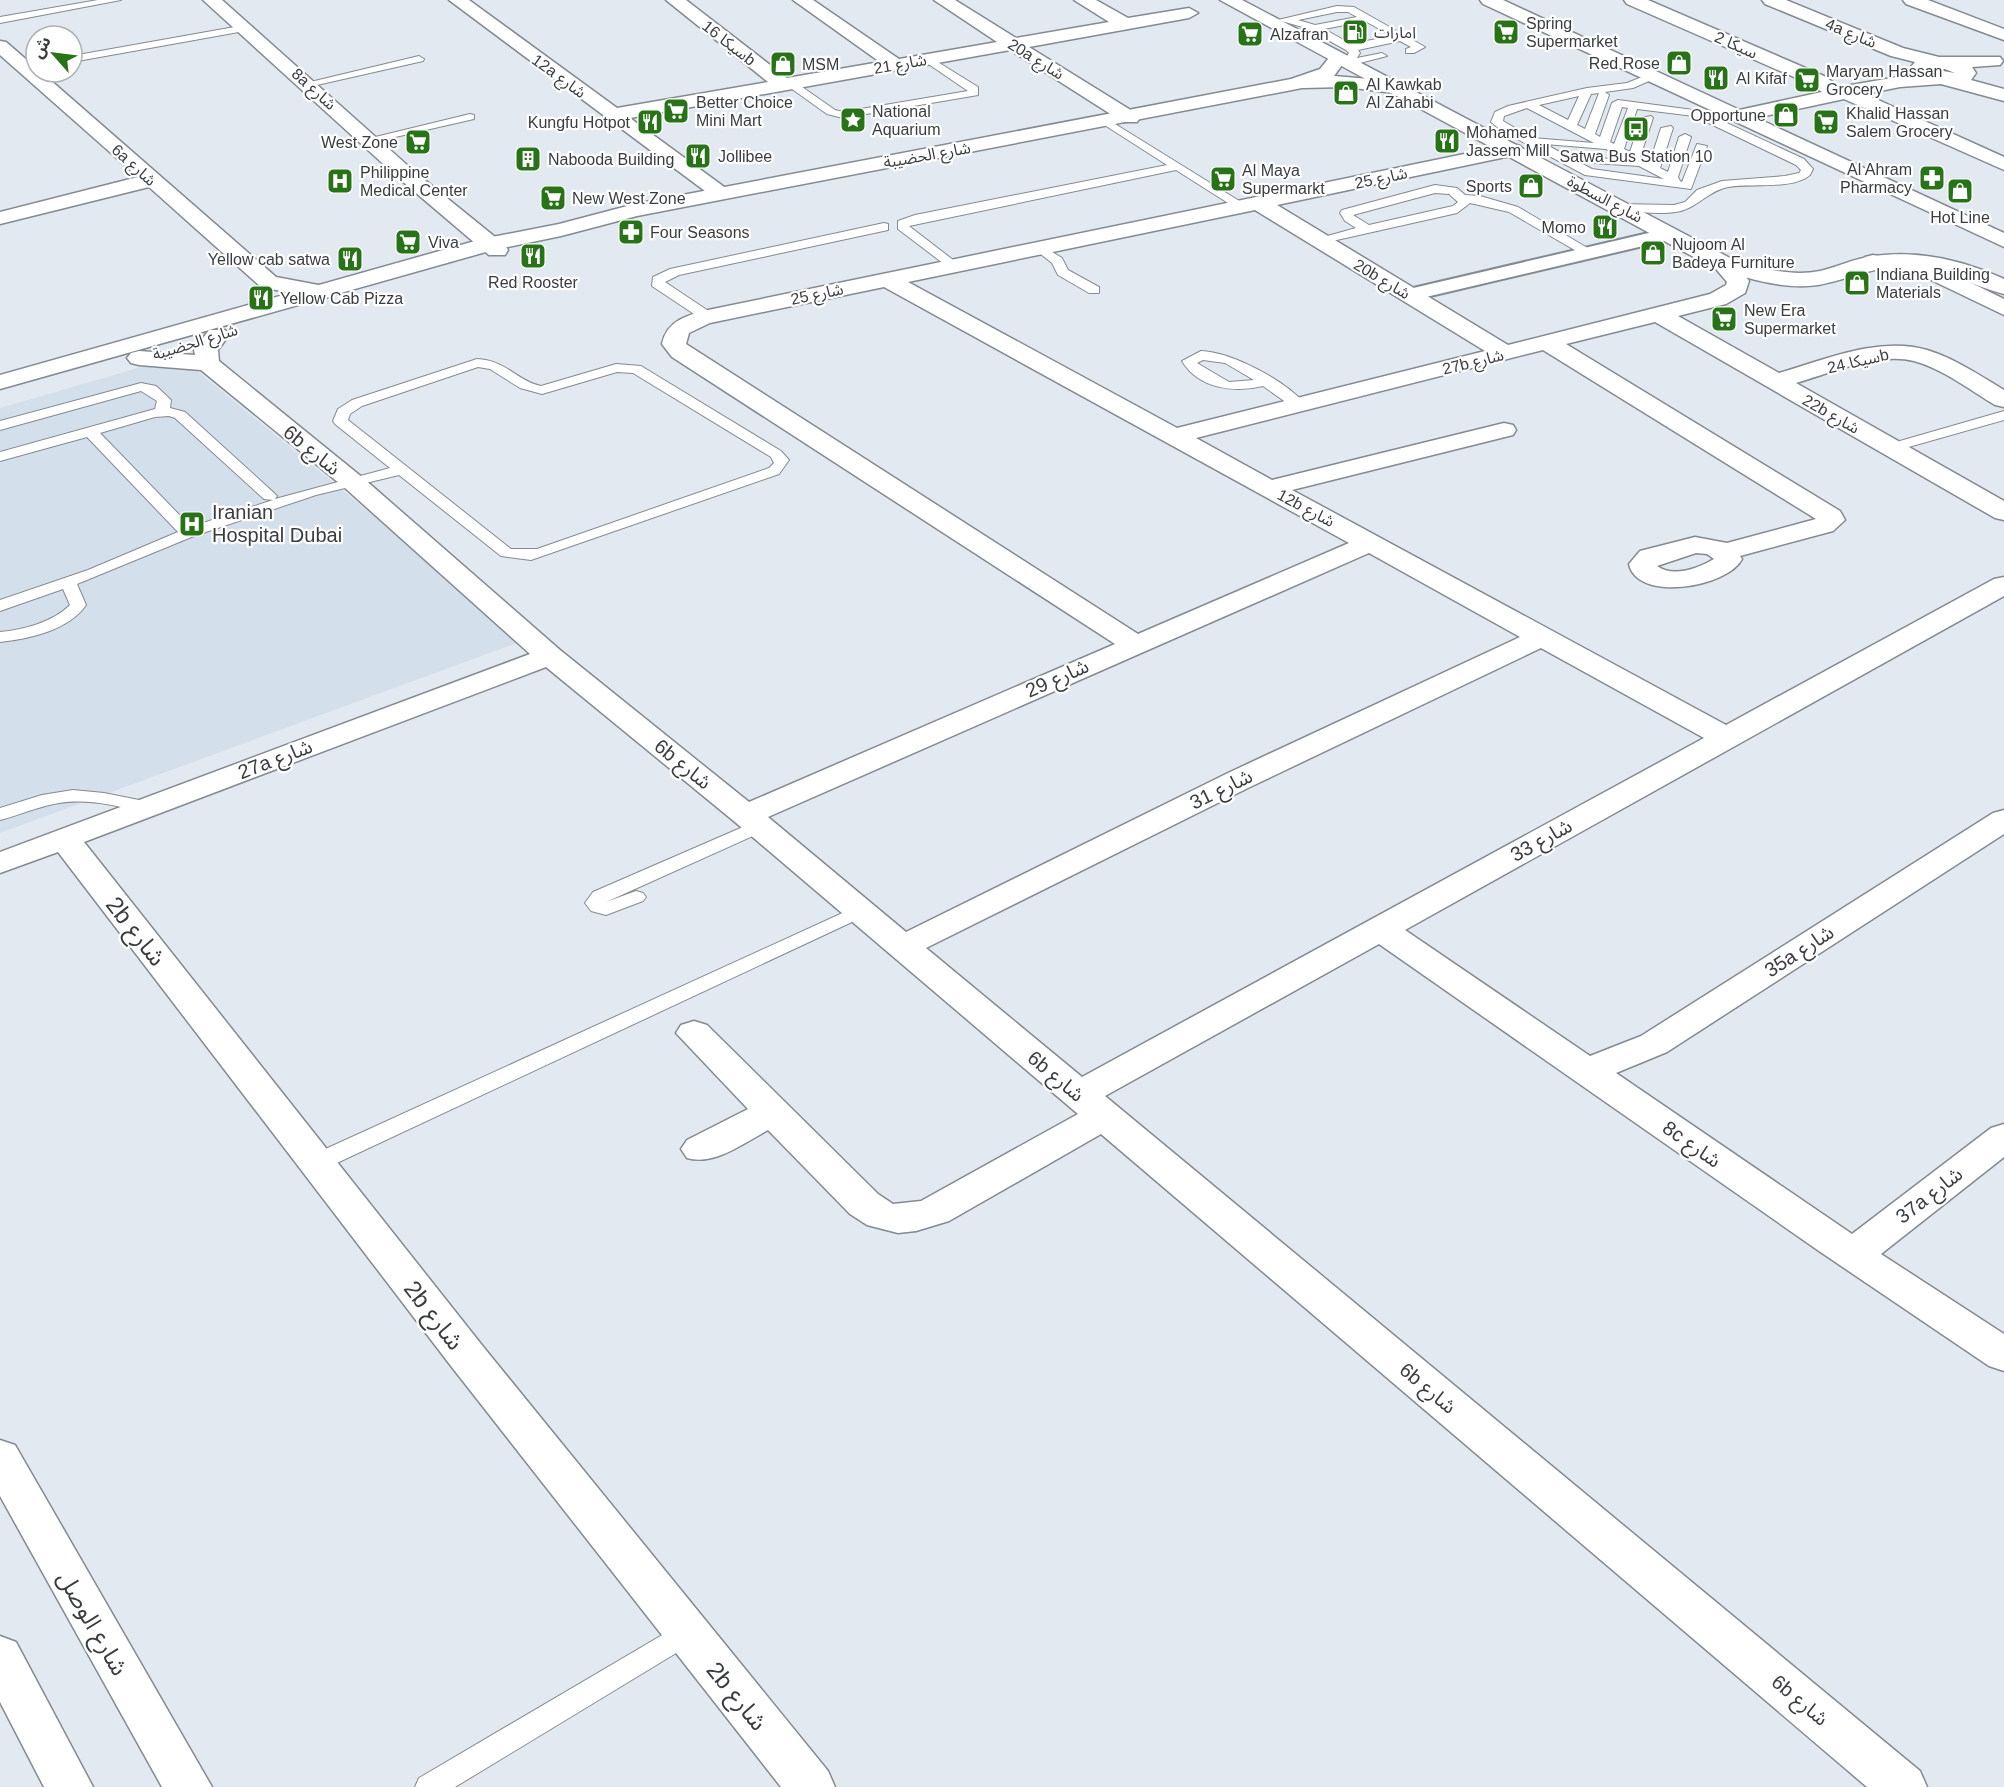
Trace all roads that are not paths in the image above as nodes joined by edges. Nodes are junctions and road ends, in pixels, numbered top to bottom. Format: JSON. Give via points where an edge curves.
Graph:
{"nodes":[{"id":1,"x":117,"y":0,"type":"edge"},
{"id":2,"x":212,"y":0,"type":"edge"},
{"id":3,"x":458,"y":0,"type":"edge"},
{"id":4,"x":675,"y":0,"type":"edge"},
{"id":5,"x":802,"y":0,"type":"edge"},
{"id":6,"x":943,"y":0,"type":"edge"},
{"id":7,"x":1083,"y":0,"type":"edge"},
{"id":8,"x":1229,"y":0,"type":"edge"},
{"id":9,"x":1489,"y":0,"type":"edge"},
{"id":10,"x":1633,"y":0,"type":"edge"},
{"id":11,"x":1771,"y":0,"type":"edge"},
{"id":12,"x":1912,"y":0,"type":"edge"},
{"id":13,"x":1314,"y":1,"type":"edge"},
{"id":14,"x":1331,"y":10,"type":"junction"},
{"id":15,"x":1188,"y":13,"type":"dead end"},
{"id":16,"x":1259,"y":16,"type":"junction"},
{"id":17,"x":1367,"y":18,"type":"junction"},
{"id":18,"x":0,"y":20,"type":"edge"},
{"id":19,"x":1283,"y":20,"type":"junction"},
{"id":20,"x":1125,"y":24,"type":"junction"},
{"id":21,"x":246,"y":28,"type":"junction"},
{"id":22,"x":1316,"y":28,"type":"junction"},
{"id":23,"x":2004,"y":35,"type":"edge"},
{"id":24,"x":1403,"y":38,"type":"junction"},
{"id":25,"x":1013,"y":44,"type":"junction"},
{"id":26,"x":0,"y":46,"type":"edge"},
{"id":27,"x":1410,"y":51,"type":"dead end"},
{"id":28,"x":1897,"y":52,"type":"junction"},
{"id":29,"x":1346,"y":56,"type":"junction"},
{"id":30,"x":1382,"y":56,"type":"dead end"},
{"id":31,"x":84,"y":57,"type":"edge"},
{"id":32,"x":419,"y":59,"type":"dead end"},
{"id":33,"x":1999,"y":59,"type":"edge"},
{"id":34,"x":928,"y":60,"type":"junction"},
{"id":35,"x":19,"y":65,"type":"edge"},
{"id":36,"x":896,"y":65,"type":"junction"},
{"id":37,"x":1920,"y":69,"type":"junction"},
{"id":38,"x":1941,"y":71,"type":"junction"},
{"id":39,"x":1967,"y":73,"type":"junction"},
{"id":40,"x":1652,"y":76,"type":"junction"},
{"id":41,"x":1900,"y":81,"type":"junction"},
{"id":42,"x":308,"y":84,"type":"junction"},
{"id":43,"x":787,"y":84,"type":"junction"},
{"id":44,"x":1295,"y":84,"type":"junction"},
{"id":45,"x":1393,"y":87,"type":"junction"},
{"id":46,"x":1587,"y":91,"type":"junction"},
{"id":47,"x":1841,"y":93,"type":"junction"},
{"id":48,"x":2000,"y":94,"type":"edge"},
{"id":49,"x":1603,"y":95,"type":"dead end"},
{"id":50,"x":1528,"y":104,"type":"junction"},
{"id":51,"x":1632,"y":110,"type":"dead end"},
{"id":52,"x":612,"y":116,"type":"junction"},
{"id":53,"x":1737,"y":116,"type":"junction"},
{"id":54,"x":470,"y":117,"type":"dead end"},
{"id":55,"x":1130,"y":118,"type":"junction"},
{"id":56,"x":1647,"y":118,"type":"dead end"},
{"id":57,"x":1107,"y":122,"type":"junction"},
{"id":58,"x":1571,"y":126,"type":"junction"},
{"id":59,"x":1666,"y":128,"type":"dead end"},
{"id":60,"x":1685,"y":137,"type":"dead end"},
{"id":61,"x":369,"y":140,"type":"junction"},
{"id":62,"x":1515,"y":140,"type":"junction"},
{"id":63,"x":1701,"y":146,"type":"dead end"},
{"id":64,"x":1612,"y":147,"type":"junction"},
{"id":65,"x":1541,"y":148,"type":"junction"},
{"id":66,"x":1558,"y":157,"type":"junction"},
{"id":67,"x":2004,"y":164,"type":"edge"},
{"id":68,"x":1178,"y":166,"type":"junction"},
{"id":69,"x":1575,"y":166,"type":"junction"},
{"id":70,"x":1659,"y":172,"type":"junction"},
{"id":71,"x":152,"y":180,"type":"junction"},
{"id":72,"x":1687,"y":186,"type":"junction"},
{"id":73,"x":720,"y":193,"type":"junction"},
{"id":74,"x":1701,"y":193,"type":"junction"},
{"id":75,"x":1463,"y":200,"type":"junction"},
{"id":76,"x":1921,"y":202,"type":"junction"},
{"id":77,"x":1252,"y":205,"type":"junction"},
{"id":78,"x":1619,"y":207,"type":"junction"},
{"id":79,"x":0,"y":218,"type":"edge"},
{"id":80,"x":884,"y":227,"type":"dead end"},
{"id":81,"x":1367,"y":229,"type":"junction"},
{"id":82,"x":1670,"y":234,"type":"junction"},
{"id":83,"x":1319,"y":240,"type":"junction"},
{"id":84,"x":2004,"y":241,"type":"edge"},
{"id":85,"x":493,"y":247,"type":"junction"},
{"id":86,"x":1039,"y":248,"type":"junction"},
{"id":87,"x":1590,"y":253,"type":"junction"},
{"id":88,"x":1873,"y":262,"type":"junction"},
{"id":89,"x":1722,"y":263,"type":"junction"},
{"id":90,"x":952,"y":266,"type":"junction"},
{"id":91,"x":887,"y":280,"type":"junction"},
{"id":92,"x":269,"y":282,"type":"junction"},
{"id":93,"x":2004,"y":287,"type":"edge"},
{"id":94,"x":1094,"y":290,"type":"dead end"},
{"id":95,"x":321,"y":292,"type":"junction"},
{"id":96,"x":1409,"y":295,"type":"junction"},
{"id":97,"x":2004,"y":308,"type":"edge"},
{"id":98,"x":252,"y":312,"type":"junction"},
{"id":99,"x":1660,"y":315,"type":"junction"},
{"id":100,"x":708,"y":317,"type":"junction"},
{"id":101,"x":1547,"y":343,"type":"junction"},
{"id":102,"x":212,"y":350,"type":"junction"},
{"id":103,"x":1505,"y":353,"type":"junction"},
{"id":104,"x":1263,"y":381,"type":"dead end"},
{"id":105,"x":0,"y":382,"type":"edge"},
{"id":106,"x":1774,"y":382,"type":"junction"},
{"id":107,"x":0,"y":399,"type":"edge"},
{"id":108,"x":2004,"y":400,"type":"edge"},
{"id":109,"x":1299,"y":405,"type":"junction"},
{"id":110,"x":162,"y":412,"type":"junction"},
{"id":111,"x":2004,"y":416,"type":"edge"},
{"id":112,"x":0,"y":426,"type":"edge"},
{"id":113,"x":1504,"y":430,"type":"dead end"},
{"id":114,"x":90,"y":431,"type":"junction"},
{"id":115,"x":1175,"y":436,"type":"junction"},
{"id":116,"x":1891,"y":448,"type":"junction"},
{"id":117,"x":0,"y":457,"type":"edge"},
{"id":118,"x":400,"y":470,"type":"junction"},
{"id":119,"x":346,"y":477,"type":"junction"},
{"id":120,"x":1269,"y":488,"type":"junction"},
{"id":121,"x":269,"y":496,"type":"junction"},
{"id":122,"x":2004,"y":512,"type":"edge"},
{"id":123,"x":183,"y":528,"type":"junction"},
{"id":124,"x":1370,"y":543,"type":"junction"},
{"id":125,"x":1724,"y":552,"type":"dead end"},
{"id":126,"x":68,"y":583,"type":"junction"},
{"id":127,"x":2004,"y":585,"type":"edge"},
{"id":128,"x":0,"y":606,"type":"edge"},
{"id":129,"x":0,"y":637,"type":"edge"},
{"id":130,"x":1542,"y":637,"type":"junction"},
{"id":131,"x":1135,"y":644,"type":"junction"},
{"id":132,"x":550,"y":656,"type":"junction"},
{"id":133,"x":1725,"y":737,"type":"junction"},
{"id":134,"x":147,"y":807,"type":"junction"},
{"id":135,"x":0,"y":814,"type":"edge"},
{"id":136,"x":752,"y":820,"type":"junction"},
{"id":137,"x":2004,"y":820,"type":"edge"},
{"id":138,"x":64,"y":838,"type":"junction"},
{"id":139,"x":0,"y":862,"type":"edge"},
{"id":140,"x":636,"y":897,"type":"dead end"},
{"id":141,"x":860,"y":910,"type":"junction"},
{"id":142,"x":1382,"y":930,"type":"junction"},
{"id":143,"x":902,"y":947,"type":"junction"},
{"id":144,"x":694,"y":1032,"type":"dead end"},
{"id":145,"x":1588,"y":1071,"type":"junction"},
{"id":146,"x":1092,"y":1106,"type":"junction"},
{"id":147,"x":773,"y":1112,"type":"junction"},
{"id":148,"x":2004,"y":1137,"type":"edge"},
{"id":149,"x":700,"y":1149,"type":"dead end"},
{"id":150,"x":316,"y":1163,"type":"junction"},
{"id":151,"x":1855,"y":1254,"type":"junction"},
{"id":152,"x":2004,"y":1355,"type":"edge"},
{"id":153,"x":0,"y":1457,"type":"edge"},
{"id":154,"x":686,"y":1633,"type":"junction"},
{"id":155,"x":0,"y":1656,"type":"edge"},
{"id":156,"x":69,"y":1787,"type":"edge"},
{"id":157,"x":188,"y":1787,"type":"edge"},
{"id":158,"x":429,"y":1787,"type":"edge"},
{"id":159,"x":811,"y":1787,"type":"edge"},
{"id":160,"x":1903,"y":1787,"type":"edge"}],
"edges":[{"from":1,"to":18,"type":"lane"},
{"from":2,"to":21,"type":"street","name":"8a شارع"},
{"from":3,"to":52,"type":"street","name":"12a شارع"},
{"from":4,"to":43,"type":"street","name":"سيكا 16b"},
{"from":5,"to":36,"type":"street"},
{"from":6,"to":25,"type":"street","name":"20a شارع"},
{"from":7,"to":20,"type":"street"},
{"from":8,"to":16,"type":"street","name":"شارع السطوة"},
{"from":9,"to":40,"type":"street"},
{"from":10,"to":47,"type":"street","name":"سيكا 2"},
{"from":11,"to":28,"type":"street","name":"4a شارع"},
{"from":12,"to":23,"type":"street"},
{"from":13,"to":14,"type":"lane"},
{"from":14,"to":17,"type":"lane","via":[[1350,9]]},
{"from":14,"to":19,"type":"lane"},
{"from":15,"to":20,"type":"street","name":"شارع 21"},
{"from":16,"to":19,"type":"lane"},
{"from":16,"to":29,"type":"street","name":"شارع السطوة"},
{"from":17,"to":22,"type":"lane"},
{"from":17,"to":24,"type":"lane"},
{"from":19,"to":22,"type":"lane"},
{"from":20,"to":25,"type":"street","name":"شارع 21"},
{"from":21,"to":31,"type":"lane"},
{"from":21,"to":42,"type":"street","name":"8a شارع"},
{"from":22,"to":29,"type":"lane"},
{"from":24,"to":27,"type":"lane","via":[[1420,47]]},
{"from":24,"to":29,"type":"lane"},
{"from":25,"to":34,"type":"street","name":"شارع 21"},
{"from":25,"to":55,"type":"street","name":"20a شارع"},
{"from":26,"to":35,"type":"street","name":"6a شارع"},
{"from":28,"to":37,"type":"street","name":"4a شارع"},
{"from":28,"to":38,"type":"street","name":"4a شارع"},
{"from":29,"to":30,"type":"lane"},
{"from":29,"to":44,"type":"street","name":"شارع الحضيبة","via":[[1327,73]]},
{"from":29,"to":45,"type":"street","name":"شارع السطوة"},
{"from":32,"to":42,"type":"lane"},
{"from":33,"to":38,"type":"street"},
{"from":33,"to":39,"type":"street"},
{"from":34,"to":36,"type":"street","name":"شارع 21"},
{"from":34,"to":43,"type":"lane","via":[[974,89],[974,93],[843,115],[831,112]]},
{"from":35,"to":71,"type":"street","name":"6a شارع"},
{"from":36,"to":43,"type":"street","name":"شارع 21"},
{"from":37,"to":38,"type":"street","name":"4a شارع","via":[[1924,74]]},
{"from":37,"to":41,"type":"street"},
{"from":38,"to":39,"type":"street","via":[[1962,78]]},
{"from":38,"to":41,"type":"street"},
{"from":38,"to":48,"type":"street","name":"4a شارع"},
{"from":39,"to":48,"type":"street","name":"4a شارع"},
{"from":40,"to":46,"type":"lane","via":[[1629,86]]},
{"from":40,"to":53,"type":"street"},
{"from":41,"to":47,"type":"street"},
{"from":42,"to":61,"type":"street","name":"8a شارع"},
{"from":43,"to":52,"type":"street","name":"شارع 21"},
{"from":44,"to":45,"type":"street","name":"شارع الحضيبة","via":[[1346,81]]},
{"from":44,"to":55,"type":"street","name":"شارع الحضيبة"},
{"from":45,"to":62,"type":"street","name":"شارع السطوة"},
{"from":46,"to":50,"type":"lane"},
{"from":46,"to":58,"type":"lane"},
{"from":47,"to":53,"type":"street"},
{"from":47,"to":67,"type":"street","name":"سيكا 2"},
{"from":49,"to":64,"type":"lane"},
{"from":50,"to":58,"type":"lane"},
{"from":50,"to":62,"type":"lane","via":[[1499,114],[1497,122]]},
{"from":51,"to":64,"type":"lane"},
{"from":52,"to":73,"type":"street","name":"12a شارع"},
{"from":53,"to":76,"type":"street"},
{"from":54,"to":61,"type":"lane"},
{"from":55,"to":57,"type":"street","name":"شارع الحضيبة"},
{"from":56,"to":64,"type":"lane"},
{"from":57,"to":68,"type":"lane"},
{"from":57,"to":73,"type":"street","name":"شارع الحضيبة"},
{"from":58,"to":64,"type":"lane"},
{"from":59,"to":70,"type":"lane"},
{"from":60,"to":70,"type":"lane"},
{"from":61,"to":85,"type":"street","name":"8a شارع"},
{"from":62,"to":64,"type":"lane"},
{"from":62,"to":64,"type":"lane"},
{"from":62,"to":65,"type":"lane"},
{"from":62,"to":77,"type":"street","name":"شارع 25"},
{"from":62,"to":78,"type":"street","name":"شارع السطوة"},
{"from":63,"to":72,"type":"lane"},
{"from":64,"to":65,"type":"lane"},
{"from":64,"to":70,"type":"lane"},
{"from":64,"to":74,"type":"lane","via":[[1618,103],[1697,113],[1800,162],[1806,169],[1804,175],[1792,179],[1743,181]]},
{"from":65,"to":66,"type":"lane"},
{"from":66,"to":69,"type":"lane"},
{"from":66,"to":70,"type":"lane"},
{"from":68,"to":77,"type":"lane"},
{"from":68,"to":90,"type":"lane","via":[[902,224]]},
{"from":69,"to":70,"type":"lane"},
{"from":69,"to":72,"type":"lane","via":[[1608,177]]},
{"from":70,"to":72,"type":"lane"},
{"from":71,"to":79,"type":"street"},
{"from":71,"to":92,"type":"street","name":"6a شارع"},
{"from":72,"to":74,"type":"lane"},
{"from":73,"to":85,"type":"street","name":"شارع الحضيبة","via":[[635,210]]},
{"from":74,"to":78,"type":"lane","via":[[1689,205],[1674,209]]},
{"from":75,"to":81,"type":"lane","via":[[1465,205],[1457,209]]},
{"from":75,"to":81,"type":"lane","via":[[1453,191],[1435,189],[1346,213]]},
{"from":75,"to":87,"type":"lane","via":[[1483,200],[1508,207]]},
{"from":76,"to":84,"type":"street"},
{"from":76,"to":88,"type":"street","via":[[1931,214],[1953,228],[1947,241]]},
{"from":77,"to":83,"type":"street","name":"20b شارع"},
{"from":77,"to":86,"type":"street","name":"شارع 25"},
{"from":78,"to":82,"type":"street","name":"شارع السطوة"},
{"from":80,"to":100,"type":"lane","via":[[675,272],[658,280],[659,286]]},
{"from":81,"to":83,"type":"lane"},
{"from":82,"to":87,"type":"street"},
{"from":82,"to":89,"type":"street","name":"شارع السطوة"},
{"from":83,"to":96,"type":"street","name":"20b شارع"},
{"from":85,"to":95,"type":"street","name":"شارع الحضيبة"},
{"from":85,"to":102,"type":"street","name":"شارع الحضيبة"},
{"from":86,"to":90,"type":"street","name":"شارع 25"},
{"from":86,"to":94,"type":"lane","via":[[1057,261],[1063,272]]},
{"from":87,"to":96,"type":"street"},
{"from":88,"to":89,"type":"street","name":"شارع السطوة","via":[[1818,278],[1796,279],[1751,273]]},
{"from":88,"to":93,"type":"street","name":"شارع السطوة","via":[[1911,260],[1948,264]]},
{"from":88,"to":97,"type":"street","via":[[1933,273]]},
{"from":89,"to":99,"type":"street","name":"27b شارع","via":[[1738,281],[1737,288],[1718,299]]},
{"from":90,"to":91,"type":"street","name":"شارع 25"},
{"from":91,"to":100,"type":"street","name":"شارع 25"},
{"from":91,"to":115,"type":"street","name":"12b شارع"},
{"from":92,"to":95,"type":"street"},
{"from":92,"to":98,"type":"street","via":[[268,294]]},
{"from":95,"to":98,"type":"street","name":"شارع الحضيبة"},
{"from":96,"to":103,"type":"street","name":"20b شارع"},
{"from":98,"to":105,"type":"street","name":"شارع الحضيبة"},
{"from":99,"to":101,"type":"street","name":"27b شارع"},
{"from":99,"to":106,"type":"street","name":"22b شارع"},
{"from":100,"to":131,"type":"street","name":"شارع 25","via":[[682,327],[674,335],[680,352]]},
{"from":101,"to":103,"type":"street","name":"27b شارع"},
{"from":101,"to":125,"type":"street","via":[[1832,517],[1824,525]]},
{"from":102,"to":107,"type":"street","name":"شارع الحضيبة","via":[[176,359],[139,358]]},
{"from":102,"to":119,"type":"street","name":"6b شارع"},
{"from":103,"to":109,"type":"street","name":"27b شارع"},
{"from":104,"to":109,"type":"lane"},
{"from":106,"to":108,"type":"street","name":"سيكا 24b","via":[[1884,353],[1905,352],[1927,358]]},
{"from":106,"to":116,"type":"street","name":"22b شارع"},
{"from":109,"to":115,"type":"street","name":"27b شارع"},
{"from":110,"to":112,"type":"lane","via":[[164,400],[141,387]]},
{"from":110,"to":114,"type":"lane"},
{"from":110,"to":121,"type":"lane","via":[[180,415]]},
{"from":111,"to":116,"type":"lane"},
{"from":113,"to":120,"type":"street"},
{"from":114,"to":117,"type":"lane"},
{"from":114,"to":123,"type":"lane"},
{"from":115,"to":120,"type":"street","name":"12b شارع"},
{"from":116,"to":122,"type":"street","name":"22b شارع"},
{"from":118,"to":118,"type":"lane","via":[[500,549],[525,555],[774,471],[782,460],[636,369],[616,368],[536,390],[496,365],[482,363],[357,403],[343,412],[340,416],[344,425]]},
{"from":118,"to":119,"type":"lane"},
{"from":119,"to":121,"type":"lane"},
{"from":119,"to":123,"type":"lane","via":[[318,490]]},
{"from":119,"to":132,"type":"street","name":"6b شارع"},
{"from":120,"to":124,"type":"street","name":"12b شارع"},
{"from":121,"to":123,"type":"lane"},
{"from":123,"to":126,"type":"lane"},
{"from":124,"to":130,"type":"street","name":"12b شارع"},
{"from":124,"to":131,"type":"street","name":"شارع 29"},
{"from":126,"to":128,"type":"lane"},
{"from":126,"to":129,"type":"lane","via":[[78,605],[71,615]]},
{"from":127,"to":133,"type":"street","name":"شارع 33"},
{"from":130,"to":133,"type":"street","name":"12b شارع"},
{"from":130,"to":143,"type":"street","name":"شارع 31","via":[[1239,780]]},
{"from":131,"to":136,"type":"street","name":"شارع 29"},
{"from":132,"to":134,"type":"street","name":"27a شارع"},
{"from":132,"to":136,"type":"street","name":"6b شارع"},
{"from":133,"to":142,"type":"street","name":"شارع 33"},
{"from":134,"to":135,"type":"lane","via":[[98,795],[67,795]]},
{"from":134,"to":138,"type":"street","name":"27a شارع"},
{"from":136,"to":140,"type":"lane","via":[[600,896],[595,903],[606,909]]},
{"from":136,"to":141,"type":"street","name":"6b شارع"},
{"from":137,"to":145,"type":"street","name":"35a شارع","via":[[1654,1044]]},
{"from":138,"to":139,"type":"street","name":"27a شارع"},
{"from":138,"to":150,"type":"street","name":"2b شارع"},
{"from":141,"to":143,"type":"street","name":"6b شارع"},
{"from":141,"to":150,"type":"lane"},
{"from":142,"to":145,"type":"street","name":"8c شارع"},
{"from":142,"to":146,"type":"street","name":"شارع 33"},
{"from":143,"to":146,"type":"street","name":"6b شارع"},
{"from":144,"to":147,"type":"street","name":"شارع 33"},
{"from":145,"to":151,"type":"street","name":"8c شارع"},
{"from":146,"to":147,"type":"street","name":"شارع 33","via":[[935,1211],[896,1220],[877,1215],[864,1204]]},
{"from":146,"to":160,"type":"street","name":"6b شارع"},
{"from":147,"to":149,"type":"street"},
{"from":148,"to":151,"type":"street","name":"37a شارع"},
{"from":150,"to":154,"type":"street","name":"2b شارع"},
{"from":151,"to":152,"type":"street","name":"8c شارع"},
{"from":153,"to":157,"type":"street","name":"شارع الوصل"},
{"from":154,"to":158,"type":"lane"},
{"from":154,"to":159,"type":"street","name":"2b شارع"},
{"from":155,"to":156,"type":"street"}]}
